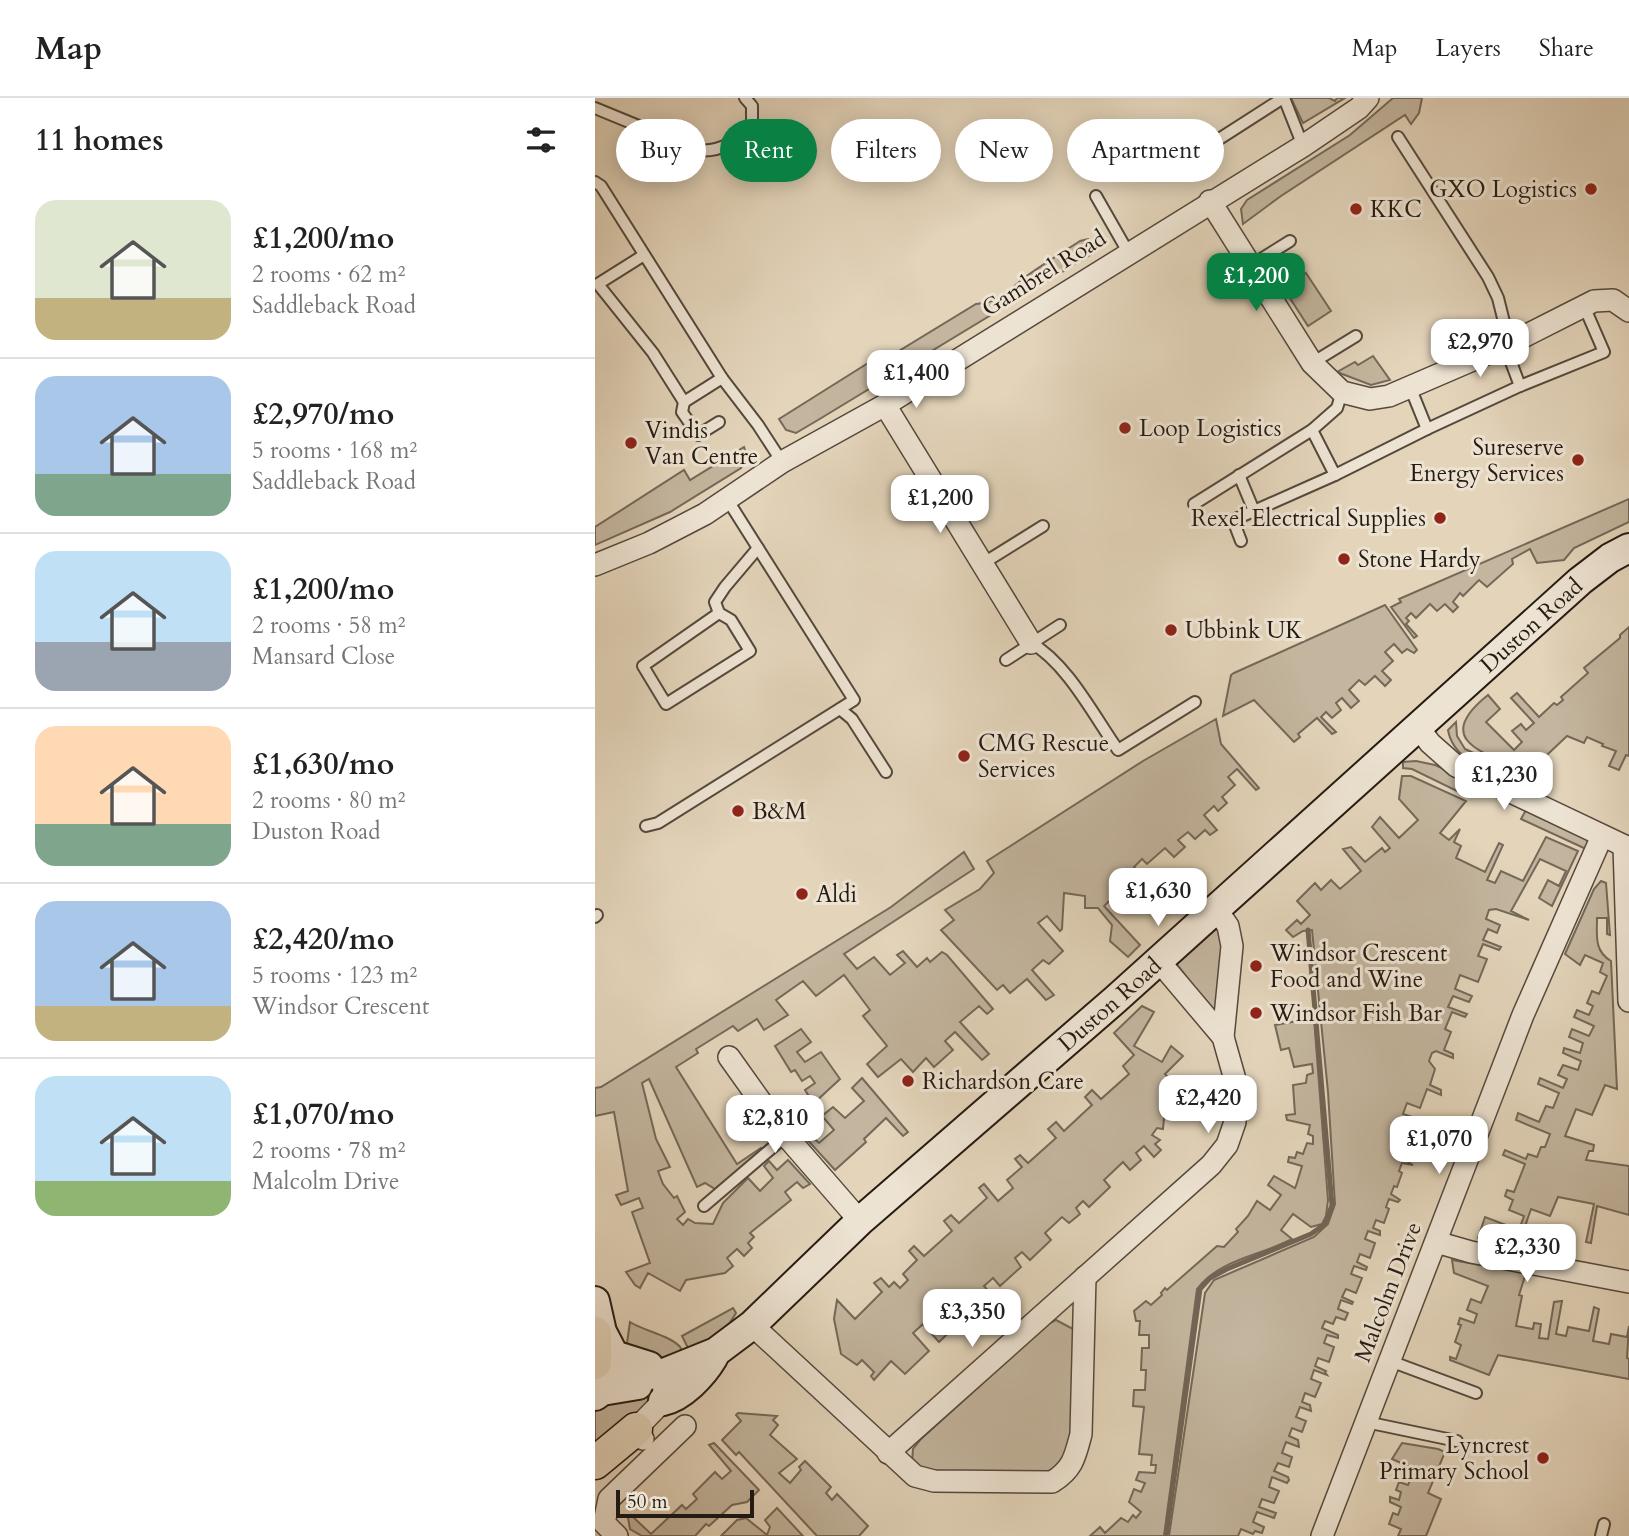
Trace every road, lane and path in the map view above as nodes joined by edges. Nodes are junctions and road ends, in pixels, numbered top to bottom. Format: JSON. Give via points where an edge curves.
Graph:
{"nodes":[{"id":1,"x":745,"y":98,"type":"edge"},
{"id":2,"x":1284,"y":98,"type":"edge"},
{"id":3,"x":1369,"y":98,"type":"edge"},
{"id":4,"x":595,"y":108,"type":"edge"},
{"id":5,"x":1224,"y":136,"type":"edge"},
{"id":6,"x":1398,"y":137,"type":"dead end"},
{"id":7,"x":1303,"y":146,"type":"junction"},
{"id":8,"x":595,"y":182,"type":"edge"},
{"id":9,"x":1096,"y":196,"type":"dead end"},
{"id":10,"x":1210,"y":201,"type":"junction"},
{"id":11,"x":1290,"y":241,"type":"dead end"},
{"id":12,"x":1128,"y":253,"type":"junction"},
{"id":13,"x":644,"y":255,"type":"junction"},
{"id":14,"x":1250,"y":265,"type":"junction"},
{"id":15,"x":597,"y":283,"type":"edge"},
{"id":16,"x":1584,"y":306,"type":"junction"},
{"id":17,"x":1629,"y":311,"type":"edge"},
{"id":18,"x":1356,"y":336,"type":"dead end"},
{"id":19,"x":1505,"y":346,"type":"junction"},
{"id":20,"x":1312,"y":363,"type":"junction"},
{"id":21,"x":722,"y":378,"type":"junction"},
{"id":22,"x":1520,"y":386,"type":"junction"},
{"id":23,"x":1410,"y":387,"type":"junction"},
{"id":24,"x":1342,"y":392,"type":"junction"},
{"id":25,"x":684,"y":402,"type":"junction"},
{"id":26,"x":885,"y":405,"type":"junction"},
{"id":27,"x":719,"y":422,"type":"dead end"},
{"id":28,"x":1427,"y":429,"type":"junction"},
{"id":29,"x":1312,"y":430,"type":"junction"},
{"id":30,"x":782,"y":462,"type":"junction"},
{"id":31,"x":1239,"y":475,"type":"junction"},
{"id":32,"x":1335,"y":475,"type":"junction"},
{"id":33,"x":727,"y":499,"type":"junction"},
{"id":34,"x":1194,"y":503,"type":"dead end"},
{"id":35,"x":1254,"y":511,"type":"junction"},
{"id":36,"x":1043,"y":526,"type":"dead end"},
{"id":37,"x":1241,"y":541,"type":"dead end"},
{"id":38,"x":758,"y":548,"type":"junction"},
{"id":39,"x":1629,"y":548,"type":"edge"},
{"id":40,"x":982,"y":564,"type":"junction"},
{"id":41,"x":595,"y":565,"type":"edge"},
{"id":42,"x":719,"y":613,"type":"junction"},
{"id":43,"x":1061,"y":625,"type":"dead end"},
{"id":44,"x":1031,"y":643,"type":"junction"},
{"id":45,"x":1006,"y":660,"type":"dead end"},
{"id":46,"x":1195,"y":702,"type":"dead end"},
{"id":47,"x":840,"y":709,"type":"junction"},
{"id":48,"x":1418,"y":727,"type":"junction"},
{"id":49,"x":886,"y":772,"type":"dead end"},
{"id":50,"x":646,"y":826,"type":"dead end"},
{"id":51,"x":1602,"y":836,"type":"junction"},
{"id":52,"x":1627,"y":847,"type":"edge"},
{"id":53,"x":1216,"y":909,"type":"junction"},
{"id":54,"x":1158,"y":960,"type":"junction"},
{"id":55,"x":1629,"y":1001,"type":"edge"},
{"id":56,"x":1223,"y":1037,"type":"junction"},
{"id":57,"x":729,"y":1057,"type":"dead end"},
{"id":58,"x":786,"y":1136,"type":"junction"},
{"id":59,"x":704,"y":1206,"type":"dead end"},
{"id":60,"x":860,"y":1221,"type":"junction"},
{"id":61,"x":1436,"y":1242,"type":"junction"},
{"id":62,"x":1084,"y":1277,"type":"junction"},
{"id":63,"x":1629,"y":1282,"type":"edge"},
{"id":64,"x":595,"y":1301,"type":"edge"},
{"id":65,"x":752,"y":1325,"type":"junction"},
{"id":66,"x":598,"y":1354,"type":"edge"},
{"id":67,"x":1390,"y":1361,"type":"junction"},
{"id":68,"x":662,"y":1383,"type":"junction"},
{"id":69,"x":1476,"y":1393,"type":"dead end"},
{"id":70,"x":595,"y":1396,"type":"edge"},
{"id":71,"x":1366,"y":1422,"type":"junction"},
{"id":72,"x":685,"y":1426,"type":"dead end"},
{"id":73,"x":636,"y":1429,"type":"junction"},
{"id":74,"x":1457,"y":1441,"type":"dead end"},
{"id":75,"x":888,"y":1453,"type":"junction"},
{"id":76,"x":653,"y":1457,"type":"junction"},
{"id":77,"x":595,"y":1463,"type":"edge"},
{"id":78,"x":1604,"y":1524,"type":"dead end"},
{"id":79,"x":617,"y":1536,"type":"edge"},
{"id":80,"x":1322,"y":1536,"type":"edge"},
{"id":81,"x":1601,"y":1536,"type":"edge"}],
"edges":[{"from":1,"to":4,"type":"lane","via":[[752,106],[752,124],[737,140],[710,152]]},
{"from":2,"to":5,"type":"lane"},
{"from":2,"to":7,"type":"lane"},
{"from":3,"to":7,"type":"street","name":"Gambrel Road"},
{"from":6,"to":19,"type":"lane","via":[[1488,277],[1501,310]]},
{"from":7,"to":10,"type":"street","name":"Gambrel Road"},
{"from":8,"to":13,"type":"lane"},
{"from":9,"to":12,"type":"lane"},
{"from":10,"to":12,"type":"street","name":"Gambrel Road"},
{"from":10,"to":14,"type":"street"},
{"from":11,"to":14,"type":"lane"},
{"from":12,"to":26,"type":"street","name":"Gambrel Road"},
{"from":13,"to":15,"type":"lane"},
{"from":13,"to":21,"type":"lane"},
{"from":14,"to":20,"type":"street"},
{"from":15,"to":25,"type":"lane","via":[[653,353]]},
{"from":16,"to":17,"type":"street","via":[[1613,300]]},
{"from":16,"to":19,"type":"street"},
{"from":16,"to":22,"type":"lane","via":[[1604,352]]},
{"from":18,"to":20,"type":"lane"},
{"from":19,"to":22,"type":"lane"},
{"from":19,"to":23,"type":"street"},
{"from":20,"to":24,"type":"street"},
{"from":21,"to":25,"type":"lane"},
{"from":21,"to":30,"type":"lane"},
{"from":22,"to":28,"type":"lane"},
{"from":23,"to":24,"type":"street","via":[[1370,399]]},
{"from":23,"to":28,"type":"lane"},
{"from":24,"to":29,"type":"lane","via":[[1338,408]]},
{"from":25,"to":27,"type":"lane","via":[[682,412],[698,435]]},
{"from":26,"to":30,"type":"street","name":"Gambrel Road"},
{"from":26,"to":40,"type":"street"},
{"from":28,"to":32,"type":"lane"},
{"from":29,"to":31,"type":"lane"},
{"from":29,"to":32,"type":"lane"},
{"from":30,"to":33,"type":"street","name":"Gambrel Road"},
{"from":31,"to":34,"type":"lane"},
{"from":31,"to":35,"type":"lane"},
{"from":32,"to":35,"type":"lane"},
{"from":33,"to":38,"type":"lane"},
{"from":33,"to":41,"type":"street","name":"Gambrel Road","via":[[678,529]]},
{"from":35,"to":37,"type":"lane","via":[[1233,520]]},
{"from":36,"to":40,"type":"lane"},
{"from":38,"to":42,"type":"lane","via":[[715,602]]},
{"from":38,"to":47,"type":"lane","via":[[854,700]]},
{"from":39,"to":48,"type":"street","name":"Duston Road","via":[[1580,581]]},
{"from":40,"to":44,"type":"street"},
{"from":42,"to":42,"type":"lane","via":[[643,666],[666,704],[750,651],[731,620]]},
{"from":43,"to":44,"type":"lane"},
{"from":44,"to":45,"type":"lane"},
{"from":44,"to":46,"type":"lane","via":[[1068,679],[1118,750]]},
{"from":47,"to":49,"type":"lane","via":[[852,719]]},
{"from":47,"to":50,"type":"lane","via":[[658,823]]},
{"from":48,"to":51,"type":"street","via":[[1455,766]]},
{"from":48,"to":53,"type":"street","name":"Duston Road"},
{"from":51,"to":52,"type":"street"},
{"from":51,"to":61,"type":"street","name":"Malcolm Drive","via":[[1523,1015]]},
{"from":52,"to":55,"type":"street"},
{"from":53,"to":54,"type":"street","name":"Duston Road"},
{"from":53,"to":56,"type":"street","via":[[1228,926],[1233,946]]},
{"from":54,"to":56,"type":"street"},
{"from":54,"to":60,"type":"street","name":"Duston Road"},
{"from":56,"to":62,"type":"street","via":[[1236,1083],[1235,1122],[1227,1145],[1211,1166]]},
{"from":57,"to":58,"type":"street"},
{"from":58,"to":59,"type":"lane"},
{"from":58,"to":60,"type":"street"},
{"from":60,"to":65,"type":"street","name":"Duston Road"},
{"from":61,"to":63,"type":"street"},
{"from":61,"to":67,"type":"street","name":"Malcolm Drive"},
{"from":62,"to":75,"type":"street"},
{"from":62,"to":75,"type":"street","via":[[1081,1434],[1066,1474],[1052,1482],[934,1481],[915,1476]]},
{"from":64,"to":66,"type":"street","via":[[602,1332]]},
{"from":65,"to":68,"type":"street","name":"Duston Road","via":[[716,1352],[705,1371],[672,1399]]},
{"from":65,"to":75,"type":"street"},
{"from":66,"to":68,"type":"street"},
{"from":67,"to":69,"type":"lane"},
{"from":67,"to":71,"type":"street","name":"Malcolm Drive"},
{"from":68,"to":70,"type":"street","name":"Duston Road","via":[[602,1391]]},
{"from":68,"to":73,"type":"street"},
{"from":71,"to":74,"type":"lane"},
{"from":71,"to":80,"type":"street","name":"Malcolm Drive"},
{"from":72,"to":76,"type":"street"},
{"from":73,"to":76,"type":"street"},
{"from":73,"to":77,"type":"main road"},
{"from":76,"to":79,"type":"street","via":[[609,1499],[604,1523]]},
{"from":78,"to":81,"type":"lane"}]}
